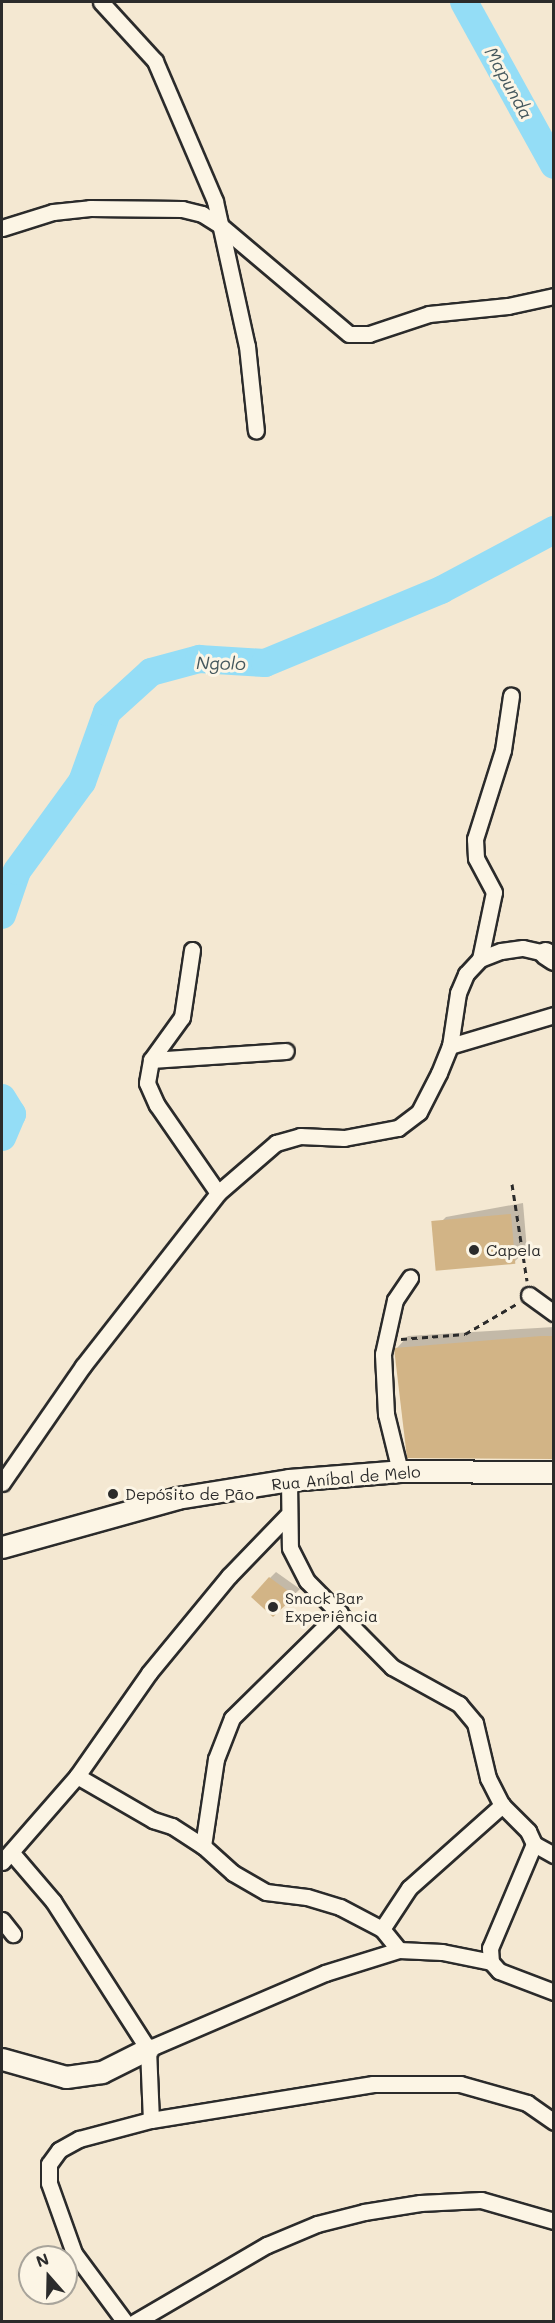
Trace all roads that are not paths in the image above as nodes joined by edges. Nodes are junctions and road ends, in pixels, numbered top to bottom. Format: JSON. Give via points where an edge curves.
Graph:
{"nodes":[{"id":1,"x":101,"y":2,"type":"edge"},
{"id":2,"x":221,"y":226,"type":"junction"},
{"id":3,"x":2,"y":228,"type":"edge"},
{"id":4,"x":554,"y":296,"type":"edge"},
{"id":5,"x":256,"y":431,"type":"dead end"},
{"id":6,"x":512,"y":696,"type":"dead end"},
{"id":7,"x":192,"y":950,"type":"dead end"},
{"id":8,"x":549,"y":956,"type":"edge"},
{"id":9,"x":480,"y":959,"type":"junction"},
{"id":10,"x":554,"y":1015,"type":"edge"},
{"id":11,"x":450,"y":1046,"type":"junction"},
{"id":12,"x":286,"y":1051,"type":"dead end"},
{"id":13,"x":151,"y":1060,"type":"junction"},
{"id":14,"x":218,"y":1193,"type":"junction"},
{"id":15,"x":410,"y":1278,"type":"dead end"},
{"id":16,"x":530,"y":1295,"type":"road end"},
{"id":17,"x":554,"y":1313,"type":"edge"},
{"id":18,"x":400,"y":1471,"type":"junction"},
{"id":19,"x":554,"y":1472,"type":"edge"},
{"id":20,"x":289,"y":1480,"type":"junction"},
{"id":21,"x":2,"y":1483,"type":"edge"},
{"id":22,"x":287,"y":1516,"type":"junction"},
{"id":23,"x":2,"y":1547,"type":"edge"},
{"id":24,"x":340,"y":1612,"type":"junction"},
{"id":25,"x":77,"y":1776,"type":"junction"},
{"id":26,"x":502,"y":1805,"type":"junction"},
{"id":27,"x":534,"y":1844,"type":"junction"},
{"id":28,"x":203,"y":1846,"type":"junction"},
{"id":29,"x":554,"y":1856,"type":"edge"},
{"id":30,"x":6,"y":1857,"type":"edge"},
{"id":31,"x":2,"y":1920,"type":"edge"},
{"id":32,"x":382,"y":1929,"type":"junction"},
{"id":33,"x":13,"y":1934,"type":"dead end"},
{"id":34,"x":399,"y":1950,"type":"junction"},
{"id":35,"x":491,"y":1962,"type":"junction"},
{"id":36,"x":554,"y":1992,"type":"edge"},
{"id":37,"x":148,"y":2049,"type":"junction"},
{"id":38,"x":2,"y":2059,"type":"edge"},
{"id":39,"x":151,"y":2120,"type":"junction"},
{"id":40,"x":554,"y":2122,"type":"edge"},
{"id":41,"x":554,"y":2221,"type":"edge"},
{"id":42,"x":124,"y":2322,"type":"edge"},
{"id":43,"x":135,"y":2322,"type":"edge"}],
"edges":[{"from":1,"to":2,"type":"street","via":[[155,61],[186,126]]},
{"from":2,"to":3,"type":"street","via":[[202,214],[182,209],[90,208],[53,212]]},
{"from":2,"to":4,"type":"street","via":[[349,333],[369,334],[429,314],[508,306]]},
{"from":2,"to":5,"type":"street","via":[[247,346]]},
{"from":6,"to":9,"type":"street","via":[[503,750],[475,838],[476,858],[494,892]]},
{"from":7,"to":13,"type":"street","via":[[182,1017]]},
{"from":8,"to":9,"type":"street","via":[[523,948]]},
{"from":9,"to":11,"type":"street","via":[[466,974],[458,993]]},
{"from":10,"to":11,"type":"street"},
{"from":11,"to":14,"type":"street","via":[[418,1112],[398,1128],[344,1138],[300,1136],[276,1143]]},
{"from":12,"to":13,"type":"street"},
{"from":13,"to":14,"type":"street","via":[[147,1083],[157,1105]]},
{"from":14,"to":21,"type":"street","via":[[48,1412]]},
{"from":15,"to":18,"type":"street","via":[[395,1300],[383,1354],[386,1414]]},
{"from":16,"to":17,"type":"street"},
{"from":18,"to":19,"type":"street","name":"Rua Aníbal de Melo"},
{"from":18,"to":20,"type":"street","name":"Rua Aníbal de Melo"},
{"from":20,"to":22,"type":"street"},
{"from":20,"to":23,"type":"street","name":"Rua Aníbal de Melo","via":[[177,1498]]},
{"from":22,"to":24,"type":"street","via":[[290,1548],[307,1581]]},
{"from":22,"to":25,"type":"street","via":[[229,1576],[149,1673]]},
{"from":24,"to":26,"type":"street","via":[[392,1667],[464,1710],[474,1723],[488,1778]]},
{"from":24,"to":28,"type":"street","via":[[232,1718],[216,1759]]},
{"from":25,"to":28,"type":"street"},
{"from":25,"to":30,"type":"street"},
{"from":26,"to":27,"type":"street","via":[[528,1831]]},
{"from":26,"to":32,"type":"street","via":[[409,1888]]},
{"from":27,"to":29,"type":"street"},
{"from":27,"to":35,"type":"street","via":[[490,1948]]},
{"from":28,"to":32,"type":"street","via":[[233,1873],[266,1892],[307,1897],[340,1907]]},
{"from":30,"to":37,"type":"street","via":[[53,1901]]},
{"from":31,"to":33,"type":"street"},
{"from":32,"to":34,"type":"street"},
{"from":34,"to":35,"type":"street","via":[[442,1952]]},
{"from":34,"to":37,"type":"street","via":[[325,1973]]},
{"from":35,"to":36,"type":"street","via":[[499,1971]]},
{"from":37,"to":38,"type":"street","via":[[102,2072],[66,2077]]},
{"from":37,"to":39,"type":"street"},
{"from":39,"to":40,"type":"street","via":[[373,2084],[460,2084],[527,2103]]},
{"from":39,"to":42,"type":"street","via":[[79,2139],[59,2150],[49,2164],[48,2183],[74,2253]]},
{"from":41,"to":43,"type":"street","via":[[481,2200],[420,2203],[355,2214],[317,2224],[267,2245]]}]}
